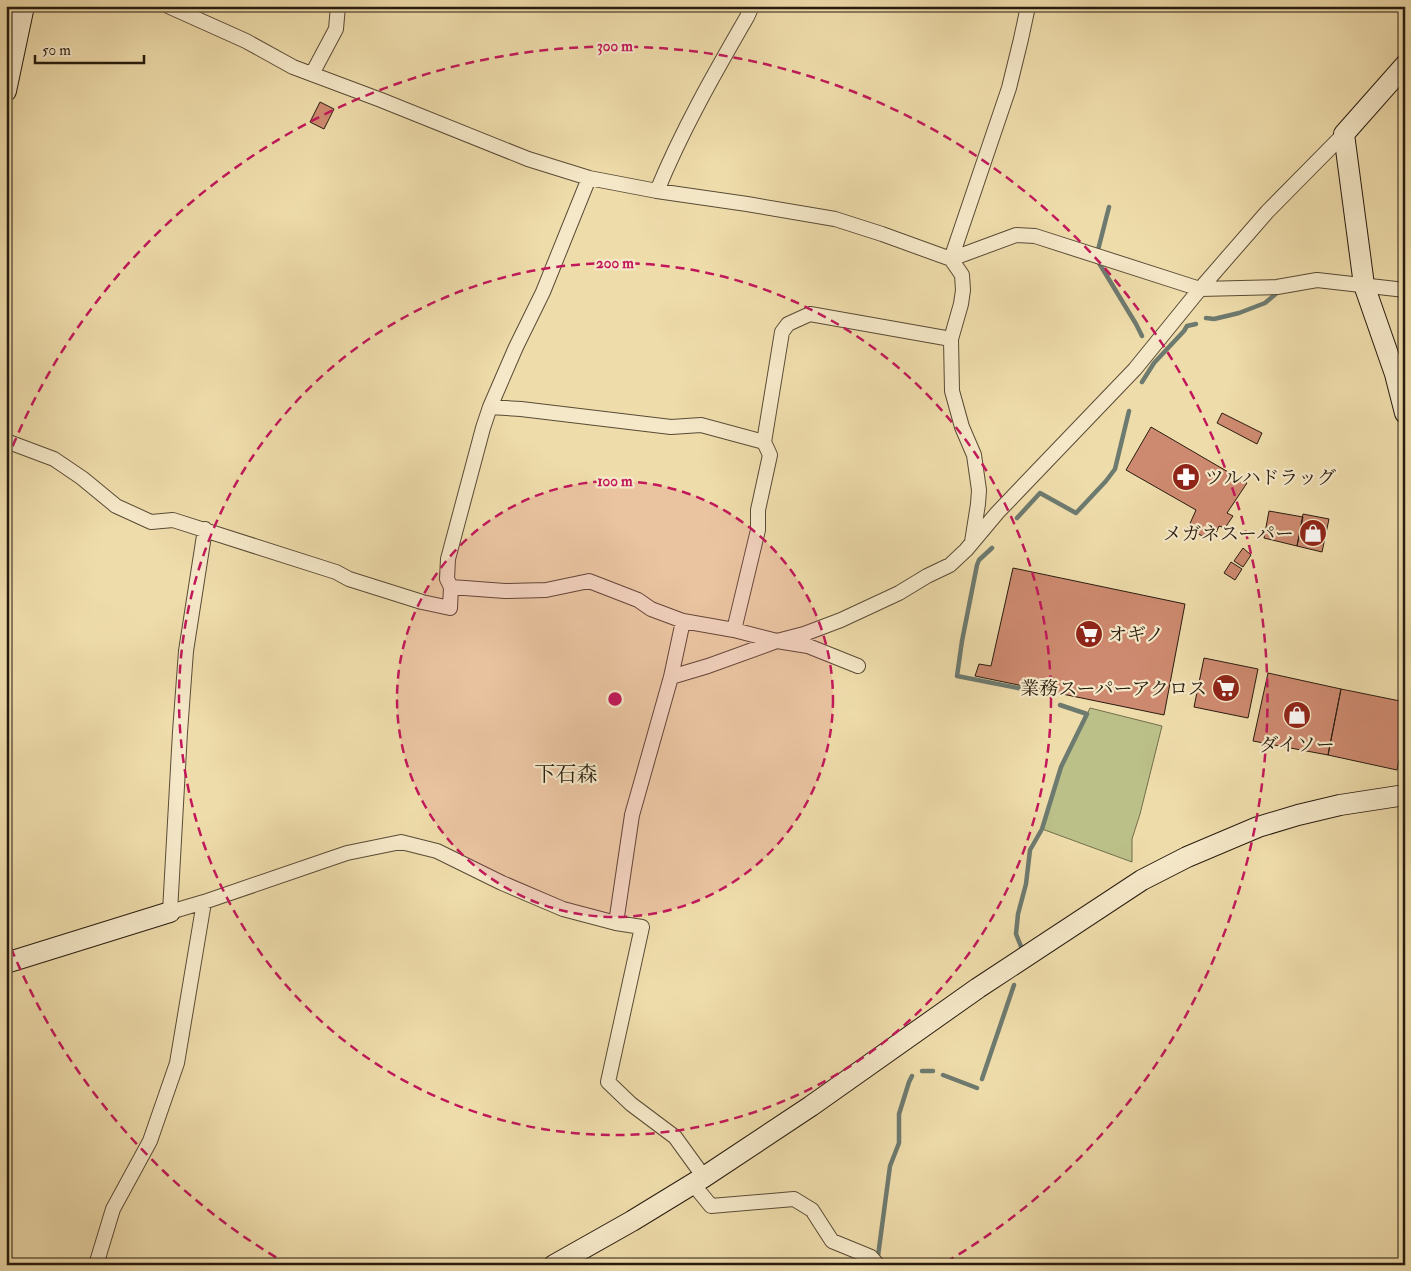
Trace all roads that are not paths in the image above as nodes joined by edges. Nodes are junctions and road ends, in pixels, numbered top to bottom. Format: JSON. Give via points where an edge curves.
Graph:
{"nodes":[{"id":1,"x":24,"y":6,"type":"edge"},
{"id":2,"x":168,"y":6,"type":"edge"},
{"id":3,"x":338,"y":6,"type":"edge"},
{"id":4,"x":752,"y":6,"type":"edge"},
{"id":5,"x":1026,"y":6,"type":"edge"},
{"id":6,"x":1405,"y":64,"type":"edge"},
{"id":7,"x":312,"y":74,"type":"junction"},
{"id":8,"x":6,"y":91,"type":"edge"},
{"id":9,"x":1344,"y":134,"type":"junction"},
{"id":10,"x":589,"y":178,"type":"junction"},
{"id":11,"x":657,"y":191,"type":"junction"},
{"id":12,"x":952,"y":259,"type":"junction"},
{"id":13,"x":1364,"y":285,"type":"junction"},
{"id":14,"x":1200,"y":288,"type":"junction"},
{"id":15,"x":1405,"y":290,"type":"edge"},
{"id":16,"x":951,"y":339,"type":"junction"},
{"id":17,"x":490,"y":407,"type":"junction"},
{"id":18,"x":1405,"y":413,"type":"edge"},
{"id":19,"x":6,"y":441,"type":"edge"},
{"id":20,"x":764,"y":442,"type":"junction"},
{"id":21,"x":205,"y":529,"type":"junction"},
{"id":22,"x":972,"y":542,"type":"junction"},
{"id":23,"x":451,"y":588,"type":"junction"},
{"id":24,"x":683,"y":621,"type":"junction"},
{"id":25,"x":734,"y":630,"type":"junction"},
{"id":26,"x":777,"y":641,"type":"junction"},
{"id":27,"x":858,"y":666,"type":"dead end"},
{"id":28,"x":671,"y":677,"type":"junction"},
{"id":29,"x":1405,"y":795,"type":"edge"},
{"id":30,"x":204,"y":902,"type":"junction"},
{"id":31,"x":170,"y":912,"type":"junction"},
{"id":32,"x":616,"y":923,"type":"junction"},
{"id":33,"x":6,"y":964,"type":"edge"},
{"id":34,"x":698,"y":1180,"type":"junction"},
{"id":35,"x":96,"y":1265,"type":"edge"},
{"id":36,"x":554,"y":1265,"type":"edge"},
{"id":37,"x":878,"y":1265,"type":"edge"}],
"edges":[{"from":1,"to":8,"type":"street"},
{"from":2,"to":7,"type":"street"},
{"from":3,"to":7,"type":"street","via":[[336,30]]},
{"from":4,"to":11,"type":"street","via":[[702,95]]},
{"from":5,"to":12,"type":"street","via":[[1009,88]]},
{"from":6,"to":9,"type":"street"},
{"from":7,"to":10,"type":"street","via":[[528,159]]},
{"from":9,"to":13,"type":"street"},
{"from":9,"to":14,"type":"street","via":[[1267,212]]},
{"from":10,"to":11,"type":"street"},
{"from":10,"to":17,"type":"street"},
{"from":11,"to":12,"type":"street","via":[[834,219]]},
{"from":12,"to":14,"type":"street","via":[[1016,235],[1035,236]]},
{"from":12,"to":16,"type":"street","via":[[962,275],[963,290]]},
{"from":13,"to":14,"type":"street","via":[[1317,280],[1277,287]]},
{"from":13,"to":15,"type":"street"},
{"from":13,"to":18,"type":"street"},
{"from":14,"to":22,"type":"street","via":[[1135,369]]},
{"from":16,"to":20,"type":"street","via":[[810,314],[788,324],[782,332]]},
{"from":16,"to":22,"type":"street","via":[[952,391],[974,454],[979,490]]},
{"from":17,"to":20,"type":"street","via":[[671,427],[701,425]]},
{"from":17,"to":23,"type":"street","via":[[448,559],[447,579]]},
{"from":19,"to":21,"type":"street","via":[[54,459],[116,506],[151,522],[173,520]]},
{"from":20,"to":25,"type":"street","via":[[770,455],[758,510],[758,530]]},
{"from":21,"to":23,"type":"street","via":[[422,602],[450,608]]},
{"from":21,"to":31,"type":"street","via":[[186,660]]},
{"from":22,"to":26,"type":"street","via":[[950,565],[899,592],[841,620]]},
{"from":23,"to":24,"type":"street","via":[[546,590],[589,581]]},
{"from":24,"to":25,"type":"street"},
{"from":24,"to":28,"type":"street"},
{"from":25,"to":26,"type":"street"},
{"from":26,"to":27,"type":"street","via":[[808,646]]},
{"from":26,"to":28,"type":"street"},
{"from":28,"to":32,"type":"street","via":[[632,815]]},
{"from":29,"to":34,"type":"street","via":[[1340,805],[1258,827],[1142,880]]},
{"from":30,"to":31,"type":"street"},
{"from":30,"to":32,"type":"street","via":[[347,853],[401,842],[438,851],[564,909]]},
{"from":30,"to":35,"type":"street","via":[[177,1063],[150,1141],[113,1209]]},
{"from":31,"to":33,"type":"street"},
{"from":32,"to":34,"type":"street","via":[[642,927],[608,1082],[675,1137]]},
{"from":34,"to":36,"type":"street"},
{"from":34,"to":37,"type":"street","via":[[711,1206],[794,1199],[812,1210],[832,1241],[871,1257]]}]}
